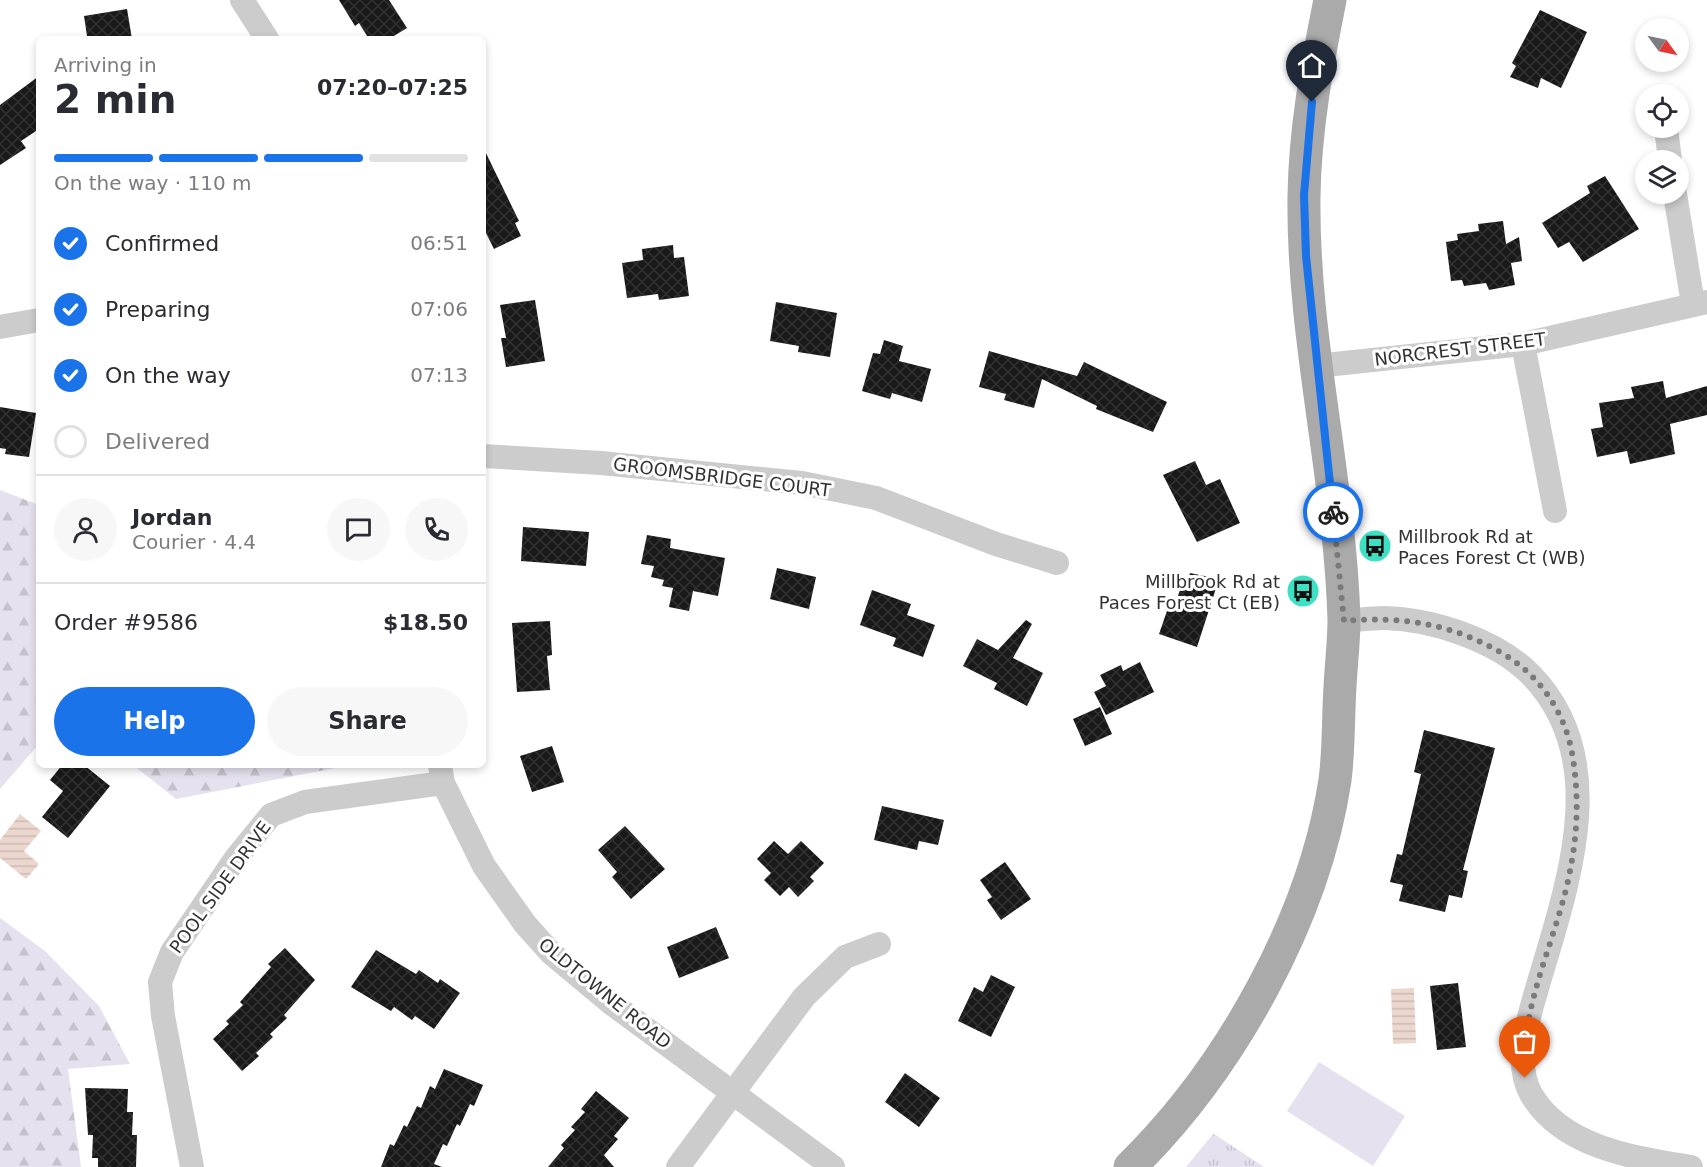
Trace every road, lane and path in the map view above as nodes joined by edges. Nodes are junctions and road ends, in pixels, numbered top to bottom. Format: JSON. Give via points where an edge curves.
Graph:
{"nodes":[{"id":1,"x":242,"y":0,"type":"edge"},
{"id":2,"x":1330,"y":0,"type":"edge"},
{"id":3,"x":265,"y":36,"type":"edge"},
{"id":4,"x":1677,"y":204,"type":"edge"},
{"id":5,"x":1700,"y":303,"type":"edge"},
{"id":6,"x":36,"y":321,"type":"edge"},
{"id":7,"x":0,"y":327,"type":"edge"},
{"id":8,"x":1523,"y":344,"type":"junction"},
{"id":9,"x":1316,"y":366,"type":"junction"},
{"id":10,"x":486,"y":456,"type":"edge"},
{"id":11,"x":1555,"y":511,"type":"dead end"},
{"id":12,"x":1058,"y":563,"type":"dead end"},
{"id":13,"x":1344,"y":621,"type":"junction"},
{"id":14,"x":442,"y":774,"type":"edge"},
{"id":15,"x":879,"y":944,"type":"dead end"},
{"id":16,"x":734,"y":1094,"type":"junction"},
{"id":17,"x":192,"y":1167,"type":"edge"},
{"id":18,"x":678,"y":1167,"type":"edge"},
{"id":19,"x":833,"y":1167,"type":"edge"},
{"id":20,"x":1130,"y":1167,"type":"edge"},
{"id":21,"x":1691,"y":1167,"type":"edge"}],
"edges":[{"from":1,"to":3,"type":"street"},
{"from":2,"to":9,"type":"main road","via":[[1313,84],[1304,195]]},
{"from":4,"to":5,"type":"street"},
{"from":5,"to":8,"type":"street","name":"NORCREST STREET"},
{"from":6,"to":7,"type":"street"},
{"from":8,"to":9,"type":"street","name":"NORCREST STREET"},
{"from":8,"to":11,"type":"street"},
{"from":9,"to":13,"type":"main road"},
{"from":10,"to":12,"type":"street","name":"GROOMSBRIDGE COURT","via":[[802,483],[876,498]]},
{"from":13,"to":20,"type":"main road","via":[[1335,779],[1314,865],[1278,956],[1237,1034],[1197,1093]]},
{"from":13,"to":21,"type":"street","via":[[1385,618],[1442,627],[1486,643],[1519,663],[1544,689],[1569,737],[1577,825],[1570,872],[1529,1017],[1523,1050],[1525,1078],[1541,1107],[1566,1130],[1598,1146],[1641,1159]]},
{"from":14,"to":16,"type":"street","name":"OLDTOWNE ROAD","via":[[484,866],[551,953]]},
{"from":14,"to":17,"type":"street","name":"POOL SIDE DRIVE","via":[[304,802],[271,815],[236,858],[172,952],[160,982],[163,1016]]},
{"from":15,"to":16,"type":"street","via":[[845,957],[804,997]]},
{"from":16,"to":18,"type":"street"},
{"from":16,"to":19,"type":"street","name":"OLDTOWNE ROAD"}]}
